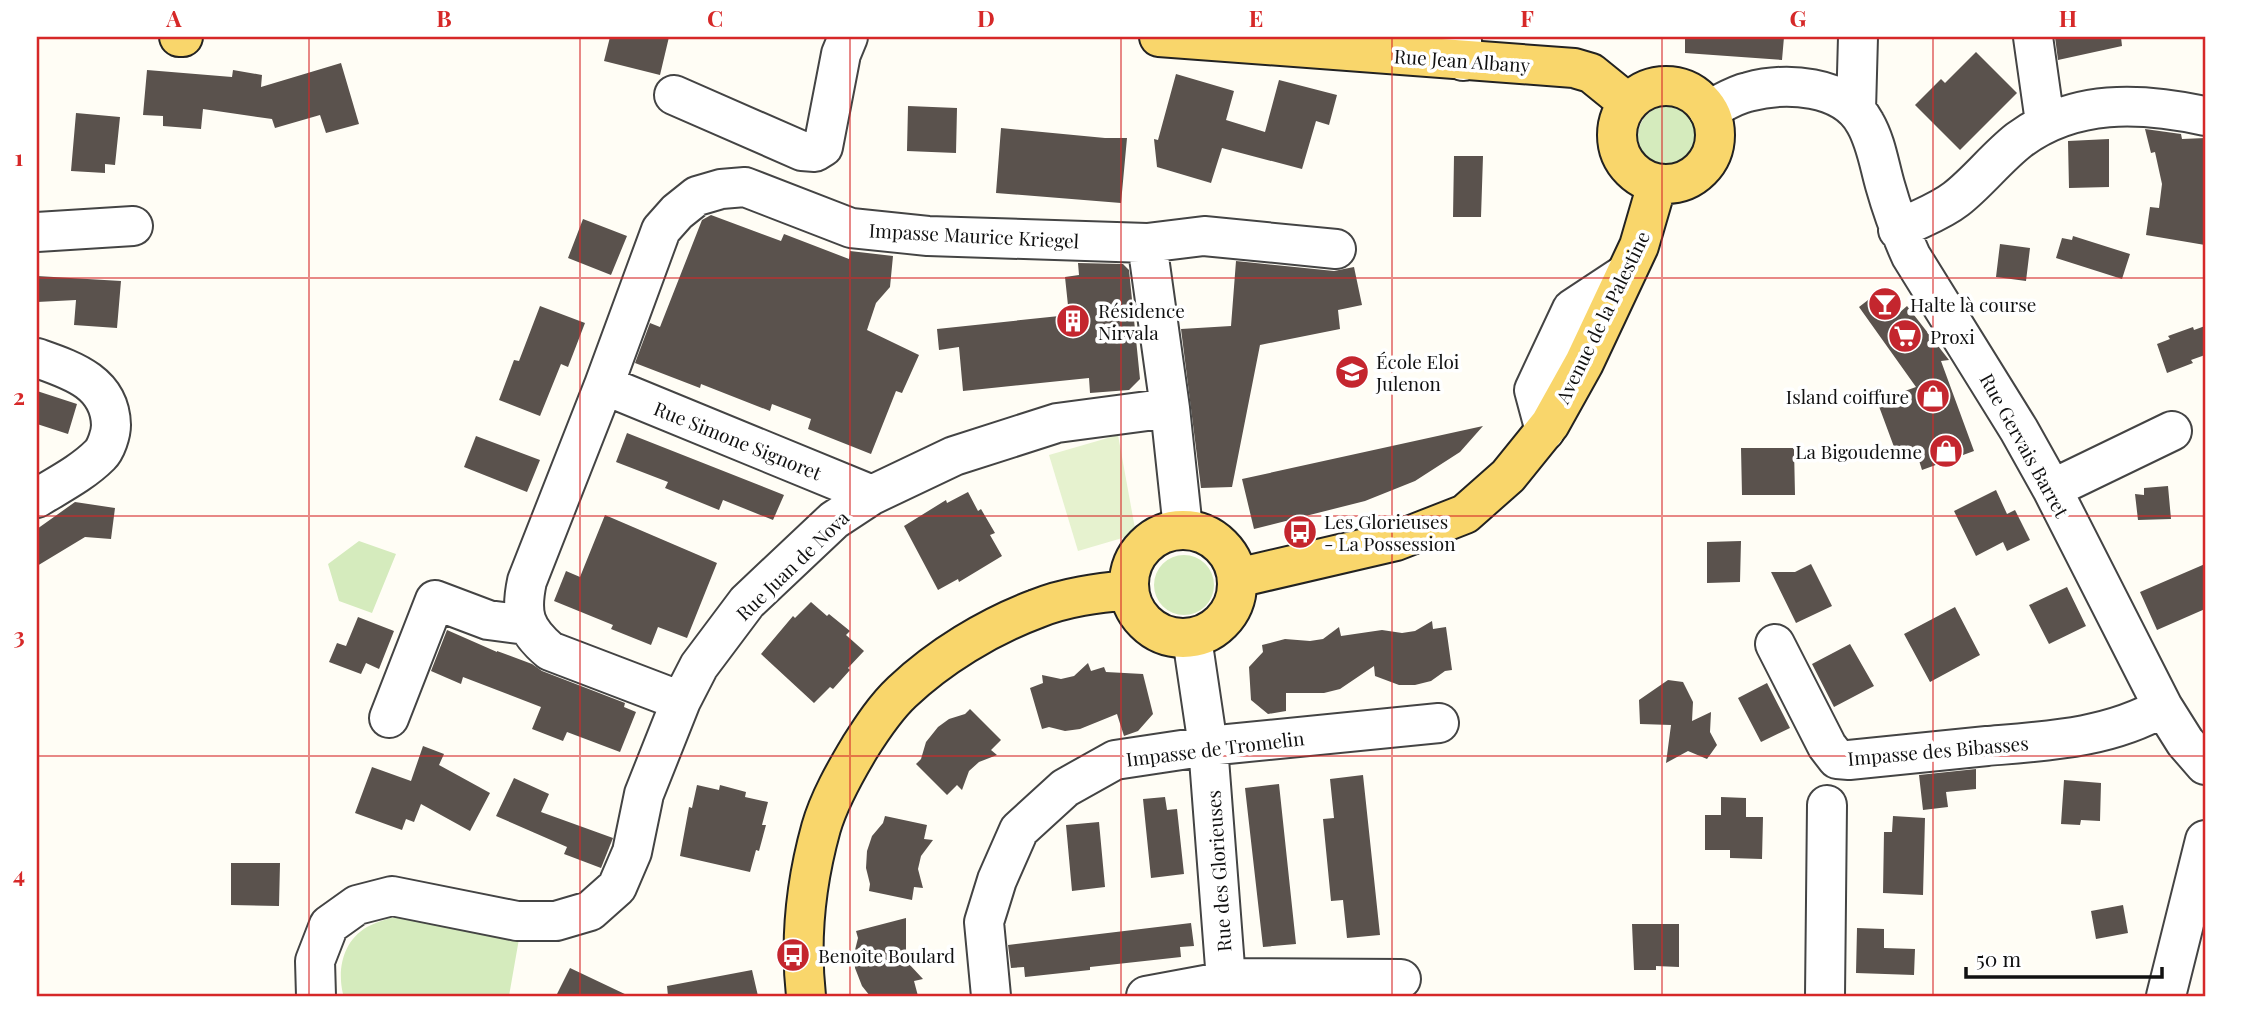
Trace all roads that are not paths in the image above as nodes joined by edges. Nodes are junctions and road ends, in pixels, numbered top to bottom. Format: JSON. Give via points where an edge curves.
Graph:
{"nodes":[{"id":1,"x":848,"y":37,"type":"edge"},
{"id":2,"x":1159,"y":37,"type":"edge"},
{"id":3,"x":1858,"y":37,"type":"edge"},
{"id":4,"x":2033,"y":37,"type":"edge"},
{"id":5,"x":1460,"y":49,"type":"edge"},
{"id":6,"x":674,"y":95,"type":"dead end"},
{"id":7,"x":1628,"y":103,"type":"junction"},
{"id":8,"x":1708,"y":110,"type":"junction"},
{"id":9,"x":1856,"y":110,"type":"junction"},
{"id":10,"x":2205,"y":116,"type":"edge"},
{"id":11,"x":2045,"y":122,"type":"junction"},
{"id":12,"x":1657,"y":184,"type":"junction"},
{"id":13,"x":133,"y":226,"type":"dead end"},
{"id":14,"x":1899,"y":230,"type":"junction"},
{"id":15,"x":37,"y":232,"type":"edge"},
{"id":16,"x":1147,"y":243,"type":"junction"},
{"id":17,"x":1336,"y":249,"type":"dead end"},
{"id":18,"x":37,"y":358,"type":"edge"},
{"id":19,"x":604,"y":386,"type":"junction"},
{"id":20,"x":1170,"y":408,"type":"junction"},
{"id":21,"x":2172,"y":431,"type":"dead end"},
{"id":22,"x":2052,"y":489,"type":"junction"},
{"id":23,"x":872,"y":495,"type":"junction"},
{"id":24,"x":37,"y":498,"type":"edge"},
{"id":25,"x":1182,"y":529,"type":"junction"},
{"id":26,"x":1237,"y":578,"type":"junction"},
{"id":27,"x":1129,"y":590,"type":"junction"},
{"id":28,"x":526,"y":625,"type":"junction"},
{"id":29,"x":1192,"y":638,"type":"junction"},
{"id":30,"x":1775,"y":644,"type":"dead end"},
{"id":31,"x":681,"y":701,"type":"junction"},
{"id":32,"x":2163,"y":708,"type":"junction"},
{"id":33,"x":388,"y":718,"type":"dead end"},
{"id":34,"x":1439,"y":723,"type":"dead end"},
{"id":35,"x":1208,"y":746,"type":"junction"},
{"id":36,"x":2205,"y":765,"type":"edge"},
{"id":37,"x":1827,"y":805,"type":"dead end"},
{"id":38,"x":2205,"y":840,"type":"edge"},
{"id":39,"x":1401,"y":979,"type":"dead end"},
{"id":40,"x":1226,"y":980,"type":"junction"},
{"id":41,"x":806,"y":993,"type":"edge"},
{"id":42,"x":316,"y":996,"type":"edge"},
{"id":43,"x":991,"y":996,"type":"edge"},
{"id":44,"x":1146,"y":996,"type":"edge"},
{"id":45,"x":1825,"y":996,"type":"edge"},
{"id":46,"x":2166,"y":996,"type":"edge"}],
"edges":[{"from":1,"to":6,"type":"street","via":[[823,148],[815,152],[802,151]]},
{"from":2,"to":5,"type":"main road","name":"Rue Jean Albany"},
{"from":3,"to":9,"type":"street"},
{"from":4,"to":11,"type":"street"},
{"from":5,"to":7,"type":"main road","name":"Rue Jean Albany","via":[[1591,72]]},
{"from":7,"to":8,"type":"main road","via":[[1654,87],[1670,86],[1698,98]]},
{"from":7,"to":12,"type":"main road","via":[[1616,130],[1622,159],[1637,175]]},
{"from":8,"to":9,"type":"street","via":[[1745,93],[1778,86],[1832,95]]},
{"from":8,"to":12,"type":"main road","via":[[1714,125],[1711,156],[1689,179]]},
{"from":9,"to":14,"type":"street","name":"Rue Gervais Barret","via":[[1874,143]]},
{"from":10,"to":11,"type":"street","via":[[2167,108],[2113,107]]},
{"from":11,"to":14,"type":"street","via":[[1956,199]]},
{"from":12,"to":26,"type":"main road","name":"Avenue de la Palestine","via":[[1647,225],[1580,372],[1545,431],[1508,476],[1465,514],[1396,541]]},
{"from":13,"to":15,"type":"street"},
{"from":14,"to":22,"type":"street","name":"Rue Gervais Barret"},
{"from":16,"to":17,"type":"street","name":"Impasse Maurice Kriegel","via":[[1204,236]]},
{"from":16,"to":19,"type":"street","name":"Impasse Maurice Kriegel","via":[[928,236],[851,228],[745,187],[721,189],[698,196],[662,230]]},
{"from":16,"to":20,"type":"street"},
{"from":18,"to":24,"type":"street","via":[[80,373],[102,392],[111,412],[111,431],[102,453]]},
{"from":19,"to":23,"type":"street","name":"Rue Simone Signoret"},
{"from":19,"to":28,"type":"street","name":"Impasse Maurice Kriegel","via":[[527,581],[523,601]]},
{"from":20,"to":23,"type":"street","name":"Rue Juan de Nova","via":[[1057,423],[954,456]]},
{"from":20,"to":25,"type":"street"},
{"from":21,"to":22,"type":"street"},
{"from":22,"to":32,"type":"street","name":"Rue Gervais Barret"},
{"from":23,"to":31,"type":"street","name":"Rue Juan de Nova","via":[[834,520],[747,603],[699,666]]},
{"from":25,"to":26,"type":"main road","via":[[1206,535],[1225,549]]},
{"from":25,"to":27,"type":"main road","via":[[1149,541],[1130,571]]},
{"from":26,"to":29,"type":"main road","via":[[1231,610],[1208,633]]},
{"from":27,"to":29,"type":"main road","via":[[1143,621],[1157,632]]},
{"from":27,"to":41,"type":"main road","via":[[1038,608],[992,629],[935,665],[901,693],[873,727],[821,826],[806,904]]},
{"from":28,"to":31,"type":"street","via":[[550,651]]},
{"from":28,"to":33,"type":"street","via":[[488,620],[435,600]]},
{"from":29,"to":35,"type":"street","name":"Rue des Glorieuses"},
{"from":30,"to":32,"type":"street","name":"Impasse des Bibasses","via":[[1837,759],[2065,739],[2118,727]]},
{"from":31,"to":42,"type":"street","name":"Rue Juan de Nova","via":[[644,794],[622,876],[617,887],[590,911],[555,921],[517,921],[392,896],[357,905],[329,925],[315,961]]},
{"from":32,"to":36,"type":"street","name":"Rue Gervais Barret"},
{"from":34,"to":35,"type":"street","name":"Impasse de Tromelin"},
{"from":35,"to":40,"type":"street","name":"Rue des Glorieuses"},
{"from":35,"to":43,"type":"street","name":"Impasse de Tromelin","via":[[1115,760],[1065,788],[1019,830],[985,922]]},
{"from":37,"to":45,"type":"street"},
{"from":38,"to":46,"type":"street"},
{"from":39,"to":40,"type":"street"},
{"from":40,"to":44,"type":"street"}]}
